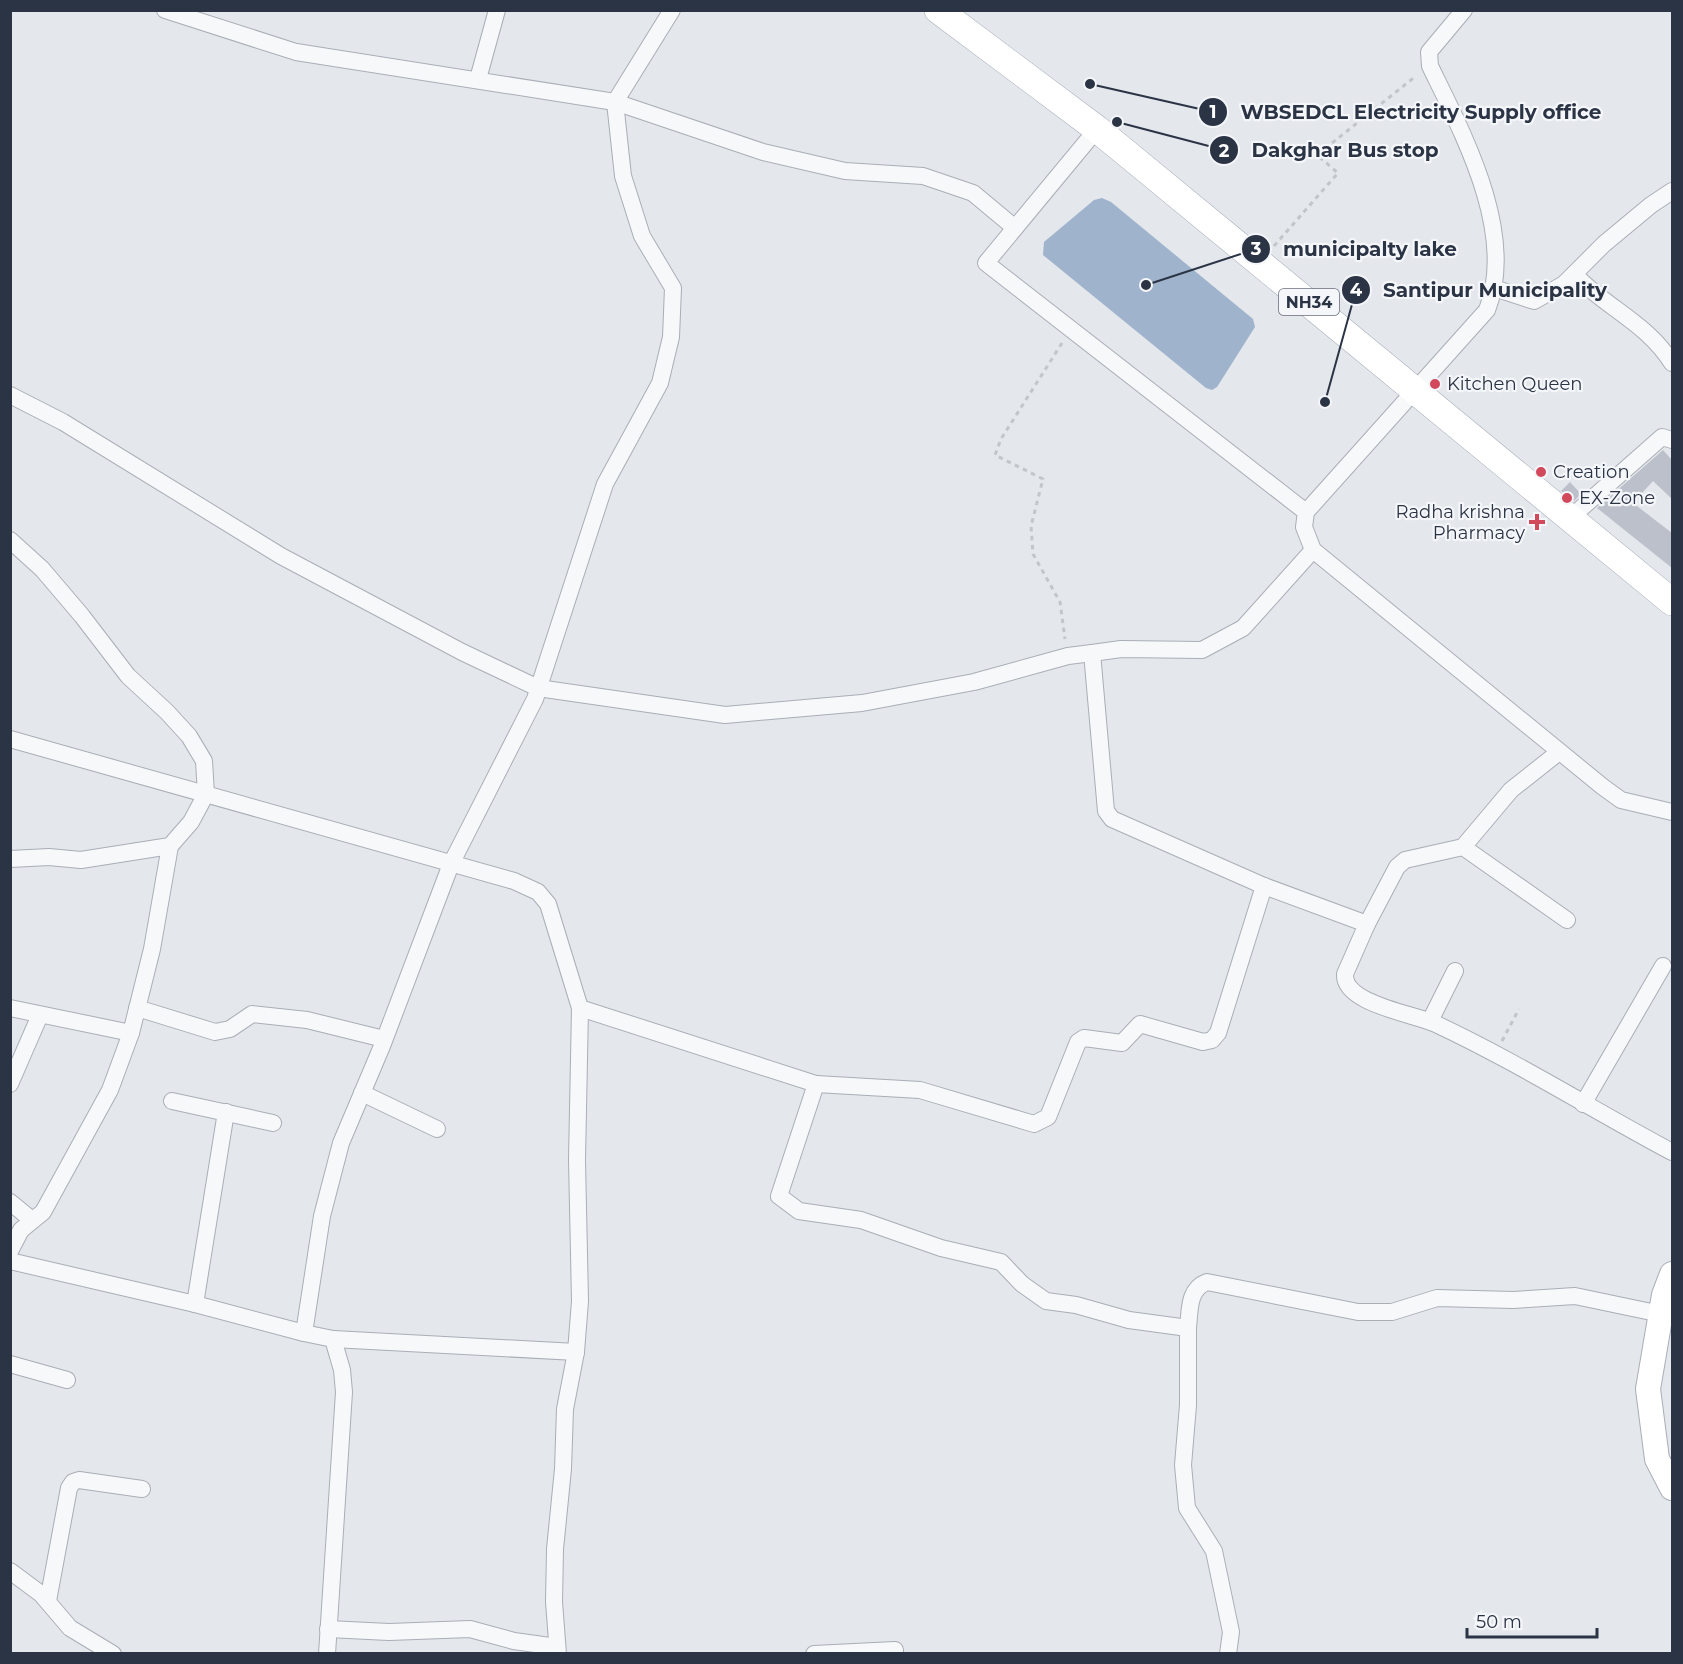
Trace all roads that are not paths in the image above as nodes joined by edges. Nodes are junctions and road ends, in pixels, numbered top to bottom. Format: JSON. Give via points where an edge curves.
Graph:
{"nodes":[{"id":1,"x":165,"y":10,"type":"edge"},
{"id":2,"x":497,"y":10,"type":"edge"},
{"id":3,"x":672,"y":10,"type":"edge"},
{"id":4,"x":938,"y":10,"type":"edge"},
{"id":5,"x":1464,"y":10,"type":"edge"},
{"id":6,"x":478,"y":79,"type":"junction"},
{"id":7,"x":615,"y":102,"type":"junction"},
{"id":8,"x":1097,"y":129,"type":"junction"},
{"id":9,"x":1672,"y":191,"type":"edge"},
{"id":10,"x":1015,"y":228,"type":"junction"},
{"id":11,"x":1574,"y":274,"type":"junction"},
{"id":12,"x":1494,"y":288,"type":"junction"},
{"id":13,"x":1672,"y":363,"type":"edge"},
{"id":14,"x":1414,"y":391,"type":"junction"},
{"id":15,"x":10,"y":395,"type":"edge"},
{"id":16,"x":1672,"y":440,"type":"edge"},
{"id":17,"x":1306,"y":512,"type":"junction"},
{"id":18,"x":1569,"y":519,"type":"junction"},
{"id":19,"x":10,"y":540,"type":"edge"},
{"id":20,"x":1313,"y":550,"type":"junction"},
{"id":21,"x":1672,"y":602,"type":"edge"},
{"id":22,"x":1092,"y":653,"type":"junction"},
{"id":23,"x":538,"y":688,"type":"junction"},
{"id":24,"x":10,"y":739,"type":"edge"},
{"id":25,"x":1559,"y":752,"type":"junction"},
{"id":26,"x":206,"y":794,"type":"junction"},
{"id":27,"x":1672,"y":812,"type":"edge"},
{"id":28,"x":170,"y":846,"type":"junction"},
{"id":29,"x":1463,"y":847,"type":"junction"},
{"id":30,"x":10,"y":859,"type":"edge"},
{"id":31,"x":451,"y":864,"type":"junction"},
{"id":32,"x":1264,"y":885,"type":"junction"},
{"id":33,"x":1567,"y":920,"type":"dead end"},
{"id":34,"x":1367,"y":924,"type":"junction"},
{"id":35,"x":1663,"y":966,"type":"dead end"},
{"id":36,"x":1455,"y":971,"type":"dead end"},
{"id":37,"x":10,"y":1008,"type":"edge"},
{"id":38,"x":137,"y":1008,"type":"junction"},
{"id":39,"x":580,"y":1008,"type":"junction"},
{"id":40,"x":40,"y":1015,"type":"junction"},
{"id":41,"x":1430,"y":1021,"type":"junction"},
{"id":42,"x":131,"y":1033,"type":"junction"},
{"id":43,"x":384,"y":1039,"type":"junction"},
{"id":44,"x":10,"y":1084,"type":"edge"},
{"id":45,"x":816,"y":1084,"type":"junction"},
{"id":46,"x":362,"y":1093,"type":"junction"},
{"id":47,"x":171,"y":1101,"type":"dead end"},
{"id":48,"x":1583,"y":1104,"type":"junction"},
{"id":49,"x":226,"y":1113,"type":"junction"},
{"id":50,"x":273,"y":1122,"type":"dead end"},
{"id":51,"x":437,"y":1129,"type":"dead end"},
{"id":52,"x":1672,"y":1152,"type":"edge"},
{"id":53,"x":10,"y":1202,"type":"edge"},
{"id":54,"x":32,"y":1220,"type":"junction"},
{"id":55,"x":10,"y":1251,"type":"edge"},
{"id":56,"x":10,"y":1261,"type":"edge"},
{"id":57,"x":1672,"y":1274,"type":"edge"},
{"id":58,"x":195,"y":1304,"type":"junction"},
{"id":59,"x":1661,"y":1314,"type":"junction"},
{"id":60,"x":1188,"y":1328,"type":"junction"},
{"id":61,"x":304,"y":1333,"type":"junction"},
{"id":62,"x":333,"y":1339,"type":"junction"},
{"id":63,"x":576,"y":1353,"type":"junction"},
{"id":64,"x":10,"y":1364,"type":"edge"},
{"id":65,"x":67,"y":1380,"type":"dead end"},
{"id":66,"x":1672,"y":1488,"type":"edge"},
{"id":67,"x":142,"y":1489,"type":"dead end"},
{"id":68,"x":10,"y":1571,"type":"edge"},
{"id":69,"x":48,"y":1601,"type":"junction"},
{"id":70,"x":328,"y":1629,"type":"junction"},
{"id":71,"x":558,"y":1650,"type":"edge"},
{"id":72,"x":113,"y":1653,"type":"edge"},
{"id":73,"x":327,"y":1653,"type":"edge"},
{"id":74,"x":814,"y":1653,"type":"edge"},
{"id":75,"x":895,"y":1653,"type":"edge"},
{"id":76,"x":1228,"y":1653,"type":"edge"}],
"edges":[{"from":1,"to":6,"type":"street","via":[[296,52]]},
{"from":2,"to":6,"type":"street"},
{"from":3,"to":7,"type":"street"},
{"from":4,"to":8,"type":"main road","number":"NH34"},
{"from":5,"to":12,"type":"street","via":[[1429,52],[1430,66],[1480,174],[1491,216]]},
{"from":6,"to":7,"type":"street"},
{"from":7,"to":10,"type":"street","via":[[763,152],[845,171],[923,176],[973,193]]},
{"from":7,"to":23,"type":"street","via":[[623,176],[642,236],[673,288],[671,337],[660,383],[605,484]]},
{"from":8,"to":10,"type":"street"},
{"from":8,"to":14,"type":"main road","number":"NH34"},
{"from":9,"to":11,"type":"street","via":[[1651,204]]},
{"from":10,"to":17,"type":"street","via":[[986,263]]},
{"from":11,"to":12,"type":"street","via":[[1534,301]]},
{"from":11,"to":13,"type":"street","via":[[1600,299],[1636,321]]},
{"from":12,"to":14,"type":"street","via":[[1487,310]]},
{"from":14,"to":17,"type":"street"},
{"from":14,"to":18,"type":"main road","number":"NH34"},
{"from":15,"to":23,"type":"street","via":[[63,422],[281,556]]},
{"from":16,"to":18,"type":"street","via":[[1662,437]]},
{"from":17,"to":20,"type":"street","via":[[1304,527]]},
{"from":18,"to":21,"type":"main road","number":"NH34"},
{"from":19,"to":26,"type":"street","via":[[42,569],[128,676],[189,736],[204,761]]},
{"from":20,"to":22,"type":"street","via":[[1243,628],[1202,650]]},
{"from":20,"to":25,"type":"street"},
{"from":22,"to":23,"type":"street","via":[[974,682],[862,703],[725,716]]},
{"from":22,"to":32,"type":"street","via":[[1106,811],[1120,824]]},
{"from":23,"to":31,"type":"street"},
{"from":24,"to":26,"type":"street"},
{"from":25,"to":27,"type":"street","via":[[1621,800]]},
{"from":25,"to":29,"type":"street","via":[[1511,790]]},
{"from":26,"to":28,"type":"street","via":[[191,822]]},
{"from":26,"to":31,"type":"street"},
{"from":28,"to":30,"type":"street","via":[[81,860]]},
{"from":28,"to":38,"type":"street"},
{"from":29,"to":33,"type":"street"},
{"from":29,"to":34,"type":"street","via":[[1405,860],[1397,867]]},
{"from":31,"to":39,"type":"street","via":[[514,881],[538,892],[548,904]]},
{"from":31,"to":43,"type":"street"},
{"from":32,"to":34,"type":"street"},
{"from":32,"to":45,"type":"street","via":[[1218,1033],[1212,1040],[1203,1042],[1140,1023],[1122,1043],[1084,1038],[1078,1042],[1048,1117],[1042,1122],[1034,1124],[920,1090]]},
{"from":34,"to":41,"type":"street","via":[[1346,974],[1349,989],[1383,1007]]},
{"from":35,"to":48,"type":"street"},
{"from":36,"to":41,"type":"street"},
{"from":37,"to":40,"type":"street"},
{"from":38,"to":42,"type":"street"},
{"from":38,"to":43,"type":"street","via":[[215,1032],[230,1029],[252,1014],[307,1020]]},
{"from":39,"to":45,"type":"street"},
{"from":39,"to":63,"type":"street","via":[[580,1301]]},
{"from":40,"to":42,"type":"street"},
{"from":40,"to":44,"type":"street"},
{"from":41,"to":48,"type":"street","via":[[1496,1053]]},
{"from":42,"to":54,"type":"street","via":[[110,1089],[67,1172],[43,1212]]},
{"from":43,"to":46,"type":"street"},
{"from":45,"to":60,"type":"street","via":[[779,1196],[799,1211],[861,1220],[941,1248],[1001,1262],[1046,1301]]},
{"from":46,"to":51,"type":"street"},
{"from":46,"to":61,"type":"street","via":[[341,1143],[324,1209]]},
{"from":47,"to":49,"type":"street"},
{"from":48,"to":52,"type":"street"},
{"from":49,"to":50,"type":"street"},
{"from":49,"to":58,"type":"street"},
{"from":53,"to":54,"type":"street"},
{"from":54,"to":55,"type":"street","via":[[21,1230]]},
{"from":56,"to":58,"type":"street"},
{"from":57,"to":59,"type":"street"},
{"from":58,"to":61,"type":"street"},
{"from":59,"to":60,"type":"street","via":[[1575,1296],[1513,1300],[1437,1298],[1392,1312],[1358,1312],[1207,1282],[1198,1285],[1192,1294]]},
{"from":59,"to":66,"type":"street","via":[[1648,1389],[1657,1459]]},
{"from":60,"to":76,"type":"street","via":[[1183,1465],[1187,1508],[1214,1551],[1231,1632]]},
{"from":61,"to":62,"type":"street"},
{"from":62,"to":63,"type":"street"},
{"from":62,"to":70,"type":"street","via":[[344,1392]]},
{"from":63,"to":71,"type":"street","via":[[564,1408],[555,1549]]},
{"from":64,"to":65,"type":"street"},
{"from":67,"to":69,"type":"street","via":[[73,1482]]},
{"from":68,"to":69,"type":"street"},
{"from":69,"to":72,"type":"street","via":[[70,1628]]},
{"from":70,"to":71,"type":"street","via":[[470,1629]]},
{"from":70,"to":73,"type":"street"},
{"from":74,"to":75,"type":"street"}]}
